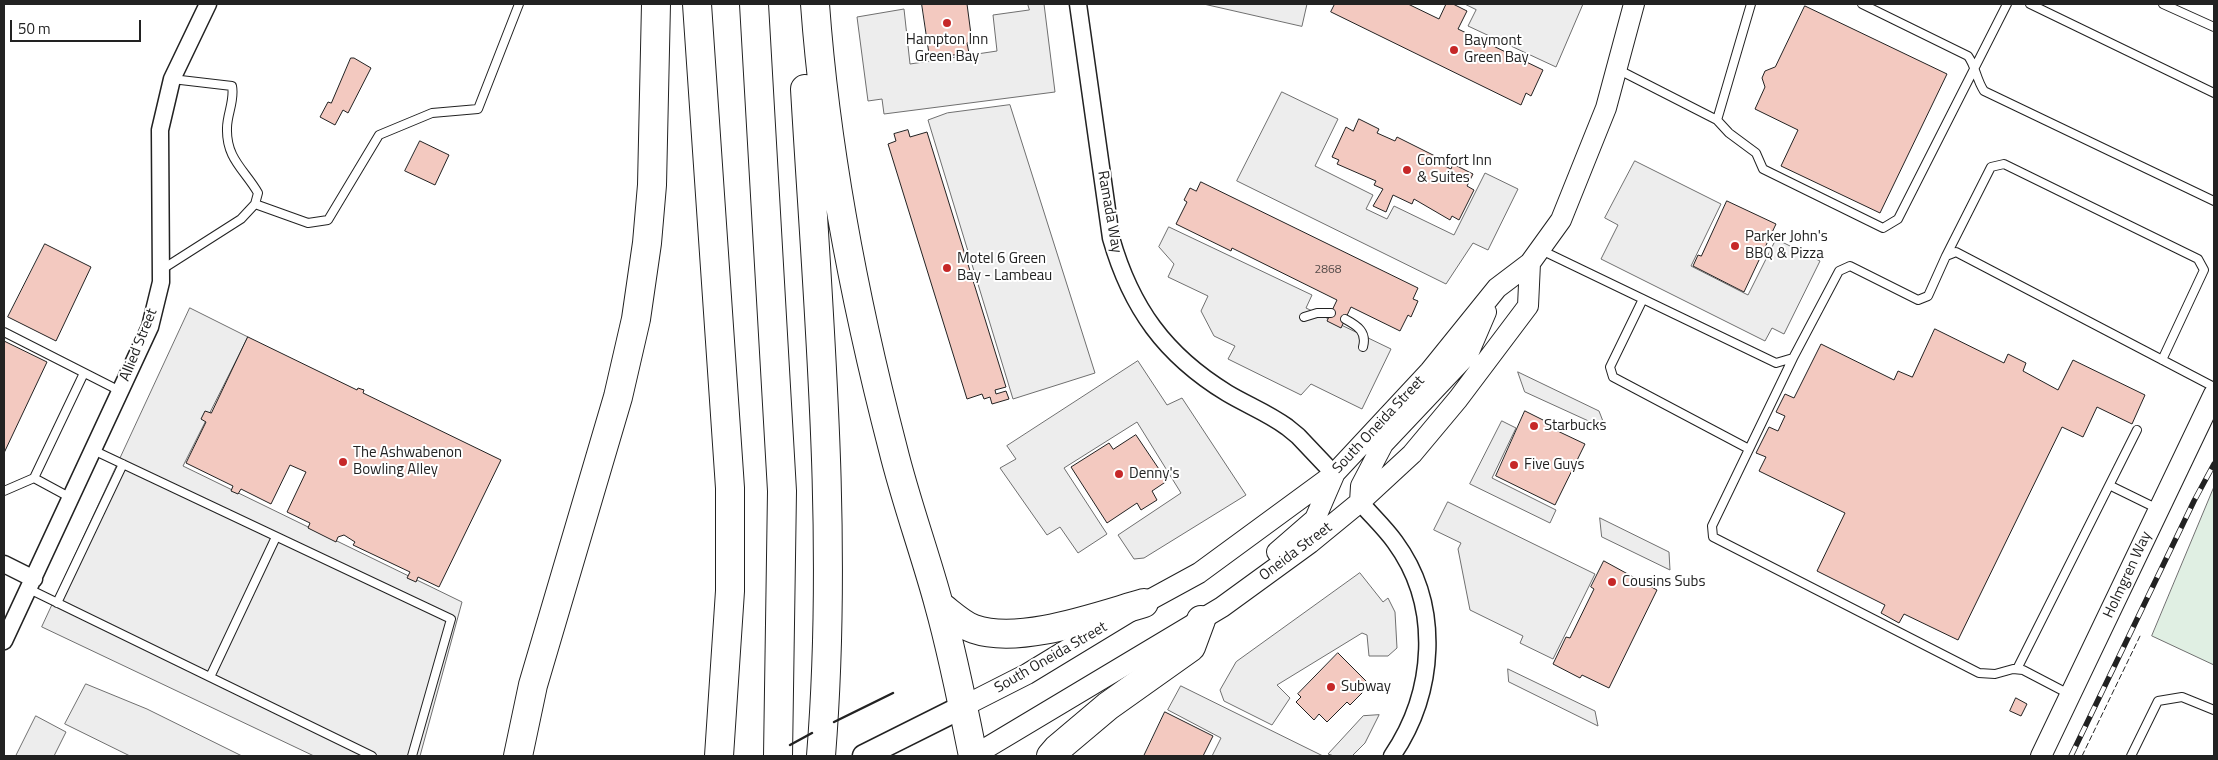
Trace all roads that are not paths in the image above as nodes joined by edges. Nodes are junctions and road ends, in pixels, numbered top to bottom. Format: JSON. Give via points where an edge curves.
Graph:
{"nodes":[{"id":1,"x":208,"y":4,"type":"edge"},
{"id":2,"x":519,"y":4,"type":"edge"},
{"id":3,"x":656,"y":4,"type":"edge"},
{"id":4,"x":697,"y":4,"type":"edge"},
{"id":5,"x":754,"y":4,"type":"edge"},
{"id":6,"x":800,"y":4,"type":"edge"},
{"id":7,"x":815,"y":4,"type":"edge"},
{"id":8,"x":1078,"y":4,"type":"edge"},
{"id":9,"x":1634,"y":4,"type":"edge"},
{"id":10,"x":1751,"y":4,"type":"edge"},
{"id":11,"x":1862,"y":4,"type":"edge"},
{"id":12,"x":2007,"y":4,"type":"edge"},
{"id":13,"x":2030,"y":4,"type":"edge"},
{"id":14,"x":2163,"y":4,"type":"edge"},
{"id":15,"x":2214,"y":27,"type":"edge"},
{"id":16,"x":1975,"y":66,"type":"junction"},
{"id":17,"x":1617,"y":69,"type":"junction"},
{"id":18,"x":172,"y":79,"type":"junction"},
{"id":19,"x":2214,"y":93,"type":"edge"},
{"id":20,"x":1717,"y":120,"type":"junction"},
{"id":21,"x":2214,"y":201,"type":"edge"},
{"id":22,"x":256,"y":204,"type":"junction"},
{"id":23,"x":1535,"y":256,"type":"junction"},
{"id":24,"x":1946,"y":256,"type":"junction"},
{"id":25,"x":162,"y":270,"type":"junction"},
{"id":26,"x":1497,"y":288,"type":"junction"},
{"id":27,"x":1642,"y":299,"type":"junction"},
{"id":28,"x":1331,"y":313,"type":"dead end"},
{"id":29,"x":1304,"y":317,"type":"dead end"},
{"id":30,"x":1345,"y":320,"type":"dead end"},
{"id":31,"x":4,"y":332,"type":"edge"},
{"id":32,"x":1363,"y":347,"type":"dead end"},
{"id":33,"x":1793,"y":358,"type":"junction"},
{"id":34,"x":2162,"y":360,"type":"junction"},
{"id":35,"x":84,"y":373,"type":"junction"},
{"id":36,"x":2214,"y":387,"type":"edge"},
{"id":37,"x":120,"y":391,"type":"junction"},
{"id":38,"x":2214,"y":394,"type":"edge"},
{"id":39,"x":2137,"y":430,"type":"dead end"},
{"id":40,"x":1749,"y":449,"type":"junction"},
{"id":41,"x":93,"y":450,"type":"junction"},
{"id":42,"x":123,"y":464,"type":"junction"},
{"id":43,"x":1334,"y":474,"type":"junction"},
{"id":44,"x":34,"y":478,"type":"junction"},
{"id":45,"x":2111,"y":486,"type":"junction"},
{"id":46,"x":4,"y":491,"type":"edge"},
{"id":47,"x":72,"y":498,"type":"junction"},
{"id":48,"x":1360,"y":502,"type":"junction"},
{"id":49,"x":2159,"y":509,"type":"junction"},
{"id":50,"x":276,"y":537,"type":"junction"},
{"id":51,"x":4,"y":564,"type":"edge"},
{"id":52,"x":31,"y":584,"type":"junction"},
{"id":53,"x":57,"y":602,"type":"junction"},
{"id":54,"x":1144,"y":603,"type":"junction"},
{"id":55,"x":939,"y":605,"type":"junction"},
{"id":56,"x":1201,"y":620,"type":"junction"},
{"id":57,"x":4,"y":641,"type":"edge"},
{"id":58,"x":2017,"y":669,"type":"junction"},
{"id":59,"x":210,"y":677,"type":"junction"},
{"id":60,"x":2070,"y":694,"type":"junction"},
{"id":61,"x":964,"y":706,"type":"junction"},
{"id":62,"x":2214,"y":710,"type":"edge"},
{"id":63,"x":517,"y":752,"type":"edge"},
{"id":64,"x":779,"y":752,"type":"edge"},
{"id":65,"x":372,"y":756,"type":"edge"},
{"id":66,"x":412,"y":756,"type":"edge"},
{"id":67,"x":719,"y":756,"type":"edge"},
{"id":68,"x":821,"y":756,"type":"edge"},
{"id":69,"x":864,"y":756,"type":"edge"},
{"id":70,"x":973,"y":756,"type":"edge"},
{"id":71,"x":1051,"y":756,"type":"edge"},
{"id":72,"x":1392,"y":756,"type":"edge"},
{"id":73,"x":2041,"y":756,"type":"edge"},
{"id":74,"x":2131,"y":756,"type":"edge"}],
"edges":[{"from":1,"to":18,"type":"street","name":"Allied Street"},
{"from":2,"to":22,"type":"lane","via":[[478,109],[432,113],[380,135],[328,220],[308,223]]},
{"from":3,"to":63,"type":"highway","via":[[652,192],[636,319],[618,397],[533,685]]},
{"from":4,"to":67,"type":"highway","via":[[730,488],[730,591]]},
{"from":5,"to":64,"type":"highway","via":[[782,491]]},
{"from":6,"to":68,"type":"highway","via":[[826,417],[829,582]]},
{"from":7,"to":55,"type":"highway","via":[[819,66],[832,163],[854,285],[893,451]]},
{"from":8,"to":43,"type":"street","name":"Ramada Way","via":[[1111,238],[1133,297],[1150,325],[1174,354],[1200,376],[1287,427]]},
{"from":9,"to":17,"type":"street","name":"South Oneida Street"},
{"from":10,"to":20,"type":"lane"},
{"from":11,"to":16,"type":"lane","via":[[1968,56]]},
{"from":12,"to":16,"type":"lane"},
{"from":13,"to":19,"type":"lane"},
{"from":14,"to":15,"type":"lane"},
{"from":16,"to":20,"type":"lane","via":[[1898,219],[1883,228],[1763,169],[1756,153]]},
{"from":16,"to":21,"type":"lane","via":[[1977,80],[1984,91]]},
{"from":17,"to":20,"type":"lane"},
{"from":17,"to":23,"type":"street","name":"South Oneida Street","via":[[1606,108],[1561,220]]},
{"from":18,"to":22,"type":"lane","via":[[232,86],[226,128],[228,147],[237,166],[258,193]]},
{"from":18,"to":25,"type":"street","name":"Allied Street","via":[[160,130]]},
{"from":22,"to":25,"type":"lane","via":[[241,219]]},
{"from":23,"to":26,"type":"street","name":"South Oneida Street"},
{"from":23,"to":27,"type":"lane"},
{"from":23,"to":48,"type":"street","name":"Oneida Street","via":[[1528,306],[1458,400],[1412,454]]},
{"from":24,"to":33,"type":"lane","via":[[1928,296],[1918,300],[1850,266],[1838,271]]},
{"from":24,"to":34,"type":"lane","via":[[1956,252]]},
{"from":24,"to":34,"type":"lane","via":[[1992,167],[2004,164],[2198,259],[2204,270]]},
{"from":25,"to":37,"type":"street","name":"Allied Street","via":[[150,327]]},
{"from":26,"to":43,"type":"street","name":"South Oneida Street","via":[[1430,371]]},
{"from":26,"to":48,"type":"street","via":[[1468,354],[1383,444],[1361,486]]},
{"from":27,"to":33,"type":"lane","via":[[1776,363]]},
{"from":27,"to":40,"type":"lane","via":[[1610,367],[1612,377]]},
{"from":28,"to":29,"type":"lane"},
{"from":30,"to":32,"type":"lane","via":[[1362,331],[1365,338]]},
{"from":31,"to":35,"type":"lane"},
{"from":33,"to":40,"type":"lane"},
{"from":34,"to":36,"type":"lane"},
{"from":35,"to":37,"type":"lane"},
{"from":35,"to":44,"type":"lane"},
{"from":37,"to":41,"type":"street","name":"Allied Street"},
{"from":38,"to":49,"type":"street","name":"Holmgren Way"},
{"from":39,"to":45,"type":"lane"},
{"from":40,"to":58,"type":"lane","via":[[1712,526],[1714,537],[1979,673],[1995,674]]},
{"from":41,"to":42,"type":"lane"},
{"from":41,"to":47,"type":"street","name":"Allied Street"},
{"from":42,"to":50,"type":"lane"},
{"from":42,"to":53,"type":"lane"},
{"from":43,"to":54,"type":"street","name":"South Oneida Street","via":[[1199,573]]},
{"from":43,"to":56,"type":"street","via":[[1315,519],[1286,546],[1231,585]]},
{"from":44,"to":46,"type":"lane"},
{"from":44,"to":47,"type":"lane"},
{"from":45,"to":49,"type":"lane"},
{"from":45,"to":58,"type":"lane"},
{"from":47,"to":52,"type":"street","name":"Allied Street"},
{"from":48,"to":56,"type":"street","name":"Oneida Street","via":[[1310,543]]},
{"from":48,"to":72,"type":"street","via":[[1395,542],[1411,570],[1427,626],[1428,655],[1423,688],[1416,712]]},
{"from":49,"to":60,"type":"street","name":"Holmgren Way"},
{"from":50,"to":59,"type":"lane"},
{"from":50,"to":66,"type":"lane","via":[[451,619]]},
{"from":51,"to":52,"type":"street"},
{"from":52,"to":53,"type":"lane"},
{"from":52,"to":57,"type":"street","name":"Allied Street"},
{"from":53,"to":59,"type":"lane"},
{"from":54,"to":55,"type":"highway","via":[[1042,631],[1002,633],[973,629]]},
{"from":54,"to":61,"type":"street","name":"South Oneida Street","via":[[1027,674]]},
{"from":55,"to":61,"type":"highway"},
{"from":56,"to":70,"type":"street","name":"Oneida Street"},
{"from":56,"to":71,"type":"highway","via":[[1192,647],[1108,706]]},
{"from":58,"to":60,"type":"lane"},
{"from":59,"to":65,"type":"lane"},
{"from":60,"to":73,"type":"street","name":"Holmgren Way"},
{"from":61,"to":69,"type":"main road"},
{"from":61,"to":70,"type":"highway"},
{"from":62,"to":74,"type":"lane","via":[[2182,697],[2158,701]]}]}
